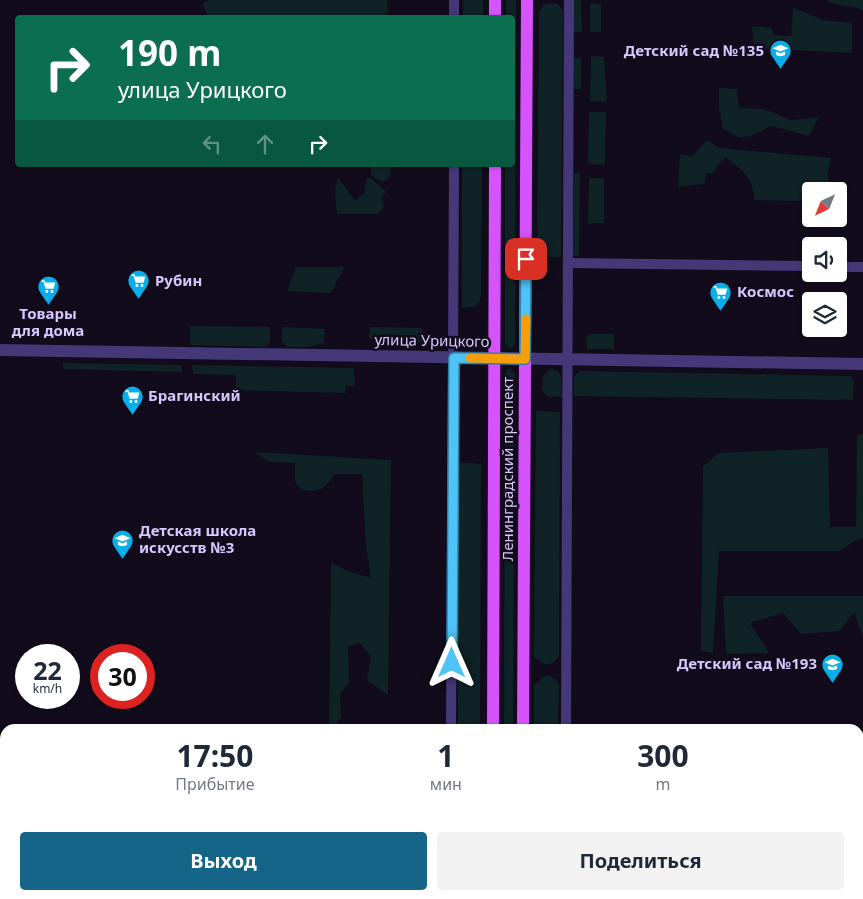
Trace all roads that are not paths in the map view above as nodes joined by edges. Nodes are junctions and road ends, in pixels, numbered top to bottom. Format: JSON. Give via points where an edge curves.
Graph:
{"nodes":[{"id":1,"x":454,"y":0,"type":"edge"},
{"id":2,"x":495,"y":0,"type":"edge"},
{"id":3,"x":527,"y":0,"type":"edge"},
{"id":4,"x":568,"y":0,"type":"edge"},
{"id":5,"x":454,"y":15,"type":"edge"},
{"id":6,"x":495,"y":15,"type":"edge"},
{"id":7,"x":454,"y":167,"type":"edge"},
{"id":8,"x":495,"y":167,"type":"edge"},
{"id":9,"x":568,"y":263,"type":"junction"},
{"id":10,"x":802,"y":266,"type":"edge"},
{"id":11,"x":847,"y":266,"type":"edge"},
{"id":12,"x":863,"y":267,"type":"edge"},
{"id":13,"x":0,"y":350,"type":"edge"},
{"id":14,"x":454,"y":358,"type":"junction"},
{"id":15,"x":495,"y":359,"type":"junction"},
{"id":16,"x":525,"y":359,"type":"junction"},
{"id":17,"x":567,"y":360,"type":"junction"},
{"id":18,"x":863,"y":364,"type":"edge"},
{"id":19,"x":451,"y":724,"type":"edge"},
{"id":20,"x":493,"y":724,"type":"edge"},
{"id":21,"x":523,"y":724,"type":"edge"},
{"id":22,"x":566,"y":724,"type":"edge"}],
"edges":[{"from":1,"to":5,"type":"street"},
{"from":2,"to":6,"type":"main road"},
{"from":3,"to":16,"type":"main road","name":"Ленинградский проспект"},
{"from":4,"to":9,"type":"street"},
{"from":7,"to":14,"type":"street"},
{"from":8,"to":15,"type":"main road","name":"Ленинградский проспект"},
{"from":9,"to":10,"type":"street"},
{"from":9,"to":17,"type":"street"},
{"from":11,"to":12,"type":"street"},
{"from":13,"to":14,"type":"street","name":"улица Урицкого"},
{"from":14,"to":15,"type":"street","name":"улица Урицкого"},
{"from":14,"to":19,"type":"street"},
{"from":15,"to":16,"type":"street","name":"улица Урицкого"},
{"from":15,"to":20,"type":"main road","name":"Ленинградский проспект"},
{"from":16,"to":17,"type":"street","name":"улица Урицкого"},
{"from":16,"to":21,"type":"main road","name":"Ленинградский проспект"},
{"from":17,"to":18,"type":"street","name":"улица Урицкого"},
{"from":17,"to":22,"type":"street"}]}
